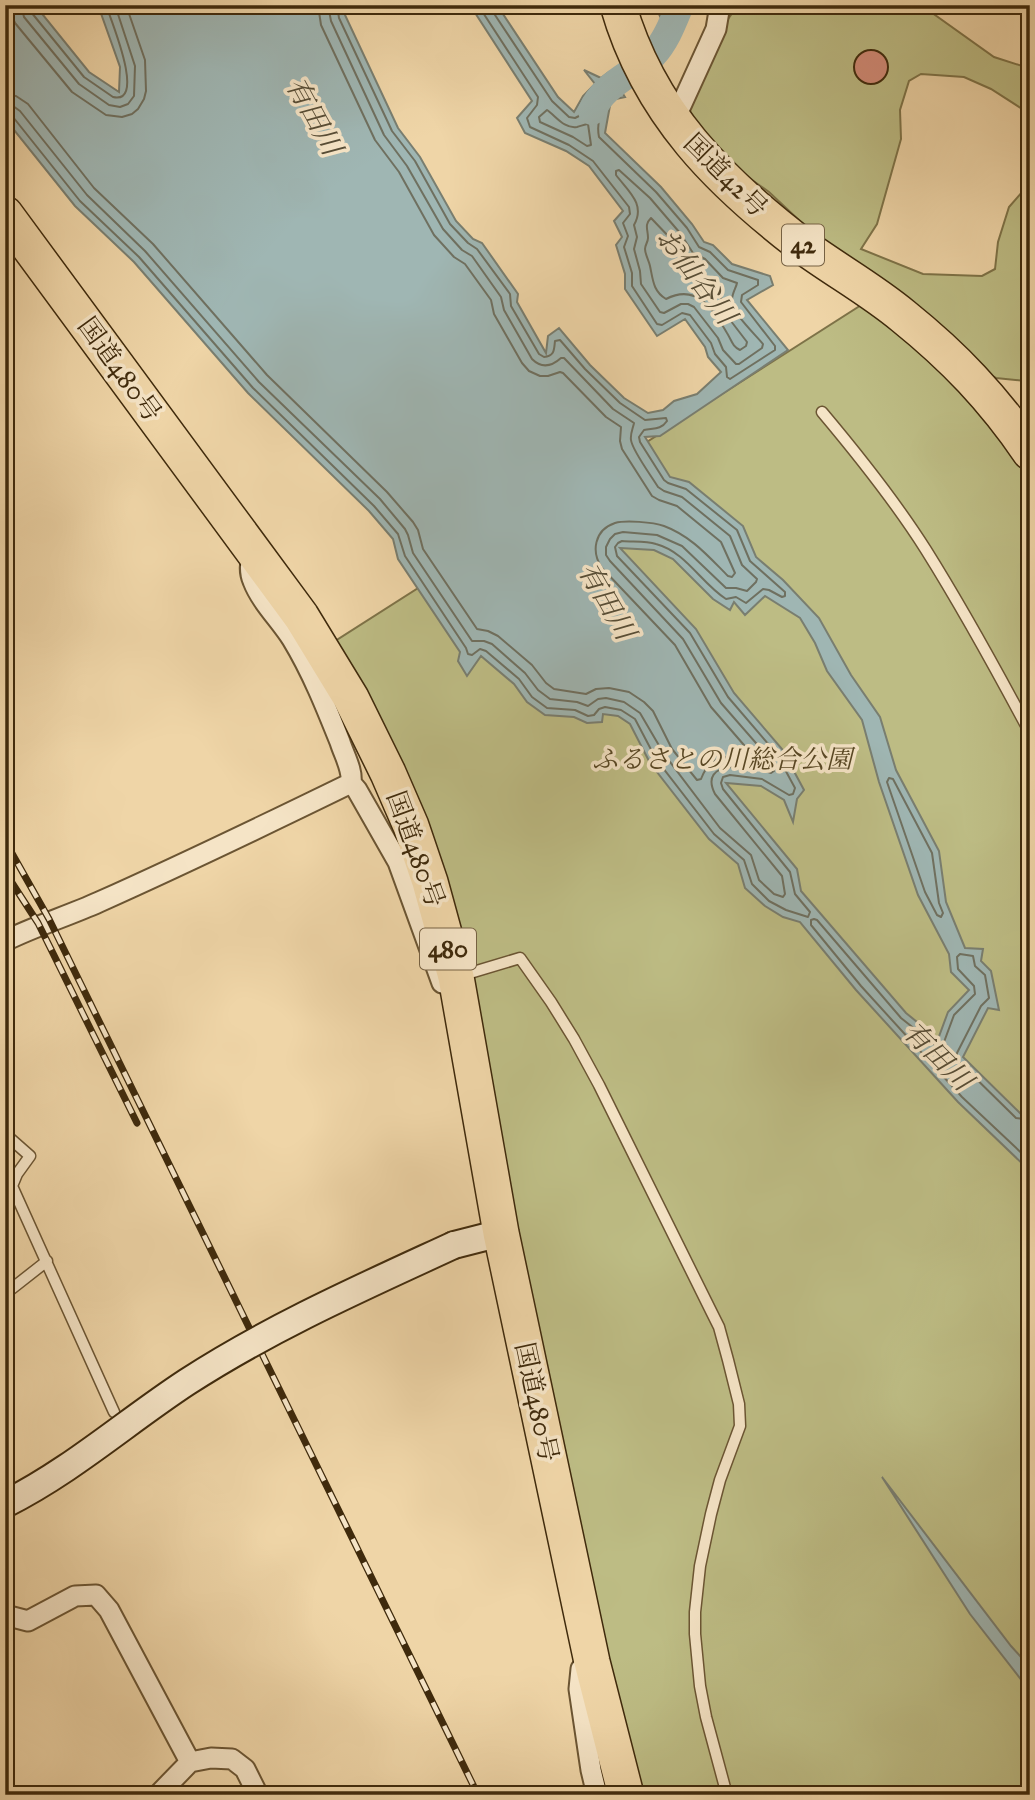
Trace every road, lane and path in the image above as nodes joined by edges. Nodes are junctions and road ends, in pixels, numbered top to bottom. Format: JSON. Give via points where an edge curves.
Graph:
{"nodes":[{"id":1,"x":618,"y":5,"type":"edge"},
{"id":2,"x":720,"y":5,"type":"edge"},
{"id":3,"x":674,"y":121,"type":"junction"},
{"id":4,"x":5,"y":214,"type":"edge"},
{"id":5,"x":822,"y":412,"type":"dead end"},
{"id":6,"x":1030,"y":452,"type":"edge"},
{"id":7,"x":253,"y":550,"type":"junction"},
{"id":8,"x":1030,"y":733,"type":"edge"},
{"id":9,"x":351,"y":783,"type":"junction"},
{"id":10,"x":5,"y":941,"type":"edge"},
{"id":11,"x":459,"y":992,"type":"junction"},
{"id":12,"x":5,"y":1134,"type":"edge"},
{"id":13,"x":501,"y":1233,"type":"junction"},
{"id":14,"x":47,"y":1261,"type":"junction"},
{"id":15,"x":5,"y":1294,"type":"edge"},
{"id":16,"x":114,"y":1412,"type":"dead end"},
{"id":17,"x":5,"y":1504,"type":"edge"},
{"id":18,"x":5,"y":1615,"type":"edge"},
{"id":19,"x":592,"y":1662,"type":"junction"},
{"id":20,"x":190,"y":1762,"type":"junction"},
{"id":21,"x":158,"y":1795,"type":"edge"},
{"id":22,"x":258,"y":1795,"type":"edge"},
{"id":23,"x":597,"y":1795,"type":"edge"},
{"id":24,"x":626,"y":1795,"type":"edge"},
{"id":25,"x":727,"y":1795,"type":"edge"}],
"edges":[{"from":1,"to":3,"type":"highway","name":"国道42号","number":"42","via":[[644,74]]},
{"from":2,"to":3,"type":"street","via":[[716,29]]},
{"from":3,"to":6,"type":"highway","name":"国道42号","number":"42","via":[[759,211],[902,314],[951,357],[993,401]]},
{"from":4,"to":7,"type":"highway","name":"国道480号","number":"480"},
{"from":5,"to":8,"type":"lane","via":[[877,479],[926,551]]},
{"from":7,"to":9,"type":"street","via":[[252,580],[309,668],[342,748]]},
{"from":7,"to":11,"type":"highway","name":"国道480号","number":"480","via":[[301,616],[370,735],[411,826]]},
{"from":9,"to":10,"type":"street","via":[[196,859]]},
{"from":9,"to":11,"type":"street","via":[[398,862],[438,974],[448,993]]},
{"from":11,"to":13,"type":"highway","name":"国道480号","number":"480"},
{"from":11,"to":25,"type":"lane","via":[[520,958],[599,1085],[719,1327],[739,1404],[740,1426],[705,1541],[695,1634],[706,1717]]},
{"from":12,"to":14,"type":"lane","via":[[30,1156],[12,1186]]},
{"from":13,"to":17,"type":"street","bridge":true,"via":[[454,1245],[232,1354],[88,1454]]},
{"from":13,"to":19,"type":"highway","name":"国道480号","number":"480"},
{"from":14,"to":15,"type":"lane"},
{"from":14,"to":16,"type":"lane"},
{"from":18,"to":20,"type":"street","via":[[28,1621],[75,1596],[96,1595],[109,1610]]},
{"from":19,"to":23,"type":"street","via":[[582,1669],[579,1689]]},
{"from":19,"to":24,"type":"highway","name":"国道480号","number":"480"},
{"from":20,"to":21,"type":"street"},
{"from":20,"to":22,"type":"street","via":[[232,1759],[245,1769]]}]}
